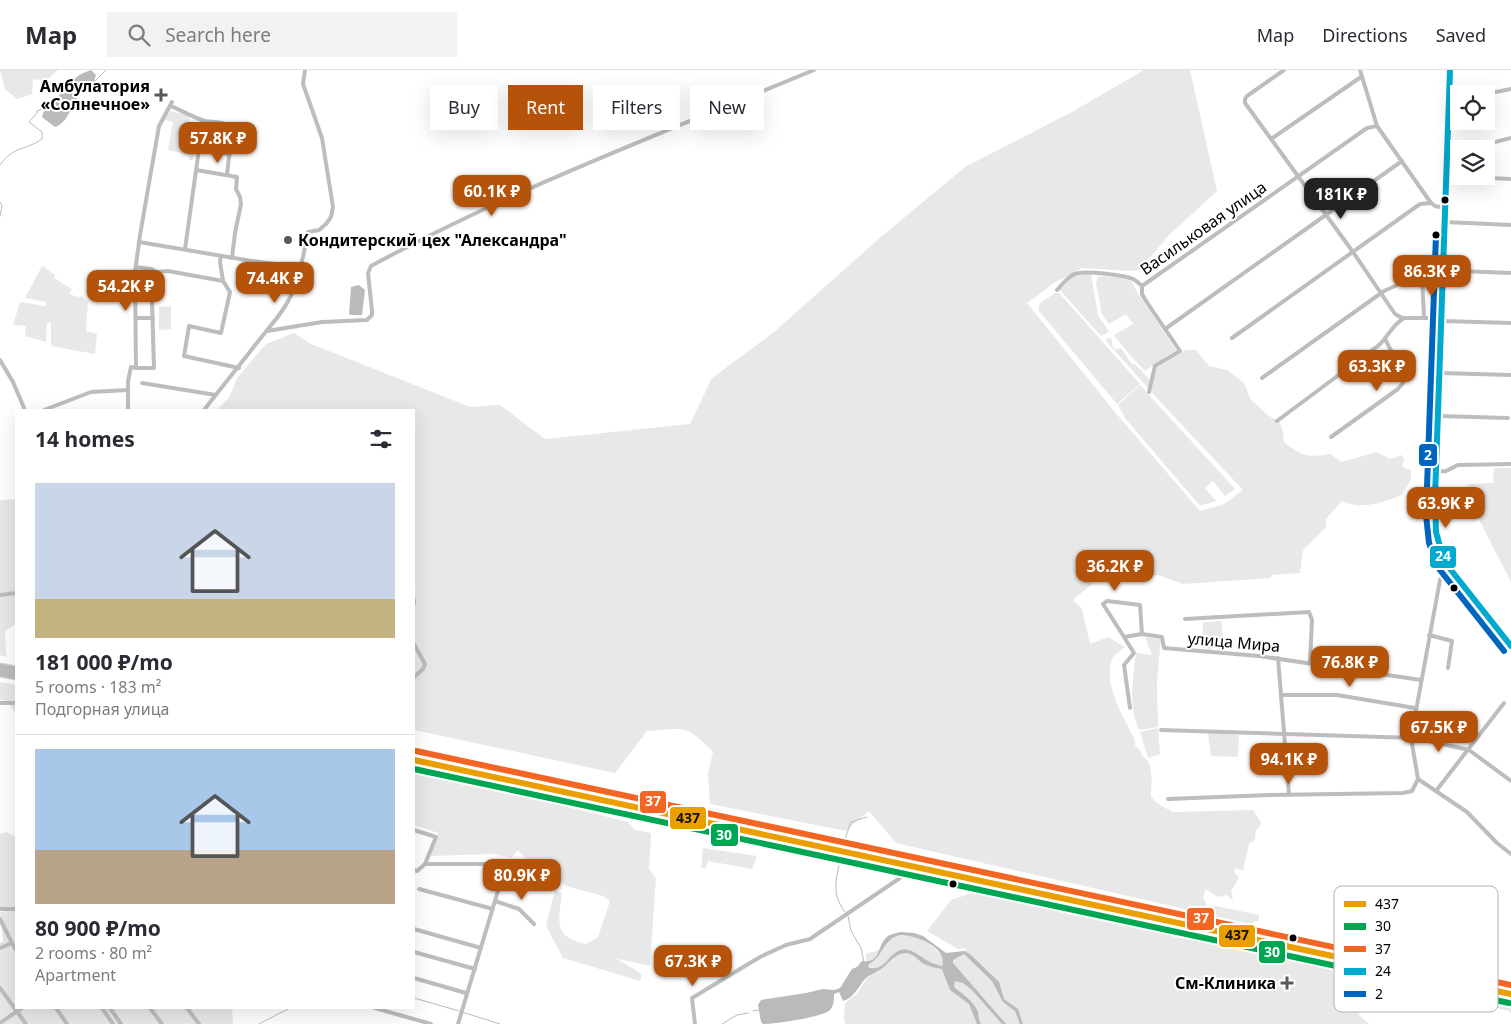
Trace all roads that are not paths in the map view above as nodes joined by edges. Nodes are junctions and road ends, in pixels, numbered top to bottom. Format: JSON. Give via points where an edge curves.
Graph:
{"nodes":[{"id":1,"x":305,"y":70,"type":"edge"},
{"id":2,"x":814,"y":70,"type":"edge"},
{"id":3,"x":1284,"y":70,"type":"edge"},
{"id":4,"x":1360,"y":70,"type":"edge"},
{"id":5,"x":1450,"y":70,"type":"edge"},
{"id":6,"x":1361,"y":77,"type":"junction"},
{"id":7,"x":1511,"y":89,"type":"edge"},
{"id":8,"x":1495,"y":92,"type":"edge"},
{"id":9,"x":1449,"y":98,"type":"joint"},
{"id":10,"x":1377,"y":126,"type":"junction"},
{"id":11,"x":1511,"y":138,"type":"edge"},
{"id":12,"x":1271,"y":139,"type":"junction"},
{"id":13,"x":1448,"y":149,"type":"junction"},
{"id":14,"x":230,"y":154,"type":"junction"},
{"id":15,"x":1402,"y":161,"type":"junction"},
{"id":16,"x":196,"y":170,"type":"junction"},
{"id":17,"x":227,"y":175,"type":"junction"},
{"id":18,"x":1299,"y":176,"type":"junction"},
{"id":19,"x":1447,"y":176,"type":"junction"},
{"id":20,"x":1511,"y":179,"type":"edge"},
{"id":21,"x":1431,"y":202,"type":"junction"},
{"id":22,"x":1446,"y":208,"type":"junction"},
{"id":23,"x":1326,"y":215,"type":"junction"},
{"id":24,"x":1445,"y":222,"type":"junction"},
{"id":25,"x":1511,"y":225,"type":"edge"},
{"id":26,"x":139,"y":242,"type":"junction"},
{"id":27,"x":185,"y":249,"type":"junction"},
{"id":28,"x":1353,"y":252,"type":"junction"},
{"id":29,"x":221,"y":256,"type":"junction"},
{"id":30,"x":232,"y":258,"type":"junction"},
{"id":31,"x":136,"y":267,"type":"junction"},
{"id":32,"x":151,"y":269,"type":"junction"},
{"id":33,"x":1444,"y":269,"type":"junction"},
{"id":34,"x":1511,"y":273,"type":"edge"},
{"id":35,"x":297,"y":274,"type":"junction"},
{"id":36,"x":223,"y":281,"type":"junction"},
{"id":37,"x":1142,"y":286,"type":"junction"},
{"id":38,"x":1057,"y":290,"type":"dead end"},
{"id":39,"x":1381,"y":293,"type":"junction"},
{"id":40,"x":1424,"y":317,"type":"junction"},
{"id":41,"x":136,"y":318,"type":"junction"},
{"id":42,"x":153,"y":318,"type":"junction"},
{"id":43,"x":1404,"y":318,"type":"junction"},
{"id":44,"x":1442,"y":320,"type":"junction"},
{"id":45,"x":1511,"y":322,"type":"edge"},
{"id":46,"x":1165,"y":329,"type":"junction"},
{"id":47,"x":267,"y":331,"type":"junction"},
{"id":48,"x":1232,"y":338,"type":"dead end"},
{"id":49,"x":1385,"y":338,"type":"junction"},
{"id":50,"x":0,"y":360,"type":"edge"},
{"id":51,"x":136,"y":368,"type":"junction"},
{"id":52,"x":239,"y":368,"type":"junction"},
{"id":53,"x":1440,"y":373,"type":"junction"},
{"id":54,"x":1511,"y":375,"type":"edge"},
{"id":55,"x":1262,"y":378,"type":"dead end"},
{"id":56,"x":142,"y":383,"type":"dead end"},
{"id":57,"x":128,"y":390,"type":"junction"},
{"id":58,"x":1149,"y":392,"type":"dead end"},
{"id":59,"x":216,"y":395,"type":"junction"},
{"id":60,"x":24,"y":409,"type":"edge"},
{"id":61,"x":47,"y":409,"type":"edge"},
{"id":62,"x":128,"y":409,"type":"edge"},
{"id":63,"x":205,"y":409,"type":"edge"},
{"id":64,"x":1438,"y":416,"type":"junction"},
{"id":65,"x":1508,"y":418,"type":"dead end"},
{"id":66,"x":1277,"y":421,"type":"dead end"},
{"id":67,"x":1331,"y":437,"type":"dead end"},
{"id":68,"x":1511,"y":464,"type":"edge"},
{"id":69,"x":1436,"y":472,"type":"junction"},
{"id":70,"x":1447,"y":565,"type":"junction"},
{"id":71,"x":15,"y":593,"type":"edge"},
{"id":72,"x":0,"y":595,"type":"edge"},
{"id":73,"x":1185,"y":619,"type":"dead end"},
{"id":74,"x":1142,"y":634,"type":"junction"},
{"id":75,"x":1429,"y":635,"type":"junction"},
{"id":76,"x":1124,"y":637,"type":"junction"},
{"id":77,"x":415,"y":646,"type":"edge"},
{"id":78,"x":1511,"y":646,"type":"edge"},
{"id":79,"x":1278,"y":658,"type":"junction"},
{"id":80,"x":1310,"y":663,"type":"junction"},
{"id":81,"x":0,"y":667,"type":"edge"},
{"id":82,"x":1448,"y":668,"type":"dead end"},
{"id":83,"x":15,"y":670,"type":"edge"},
{"id":84,"x":0,"y":673,"type":"edge"},
{"id":85,"x":15,"y":676,"type":"edge"},
{"id":86,"x":415,"y":677,"type":"edge"},
{"id":87,"x":1420,"y":680,"type":"junction"},
{"id":88,"x":1282,"y":695,"type":"junction"},
{"id":89,"x":1504,"y":702,"type":"dead end"},
{"id":90,"x":0,"y":703,"type":"edge"},
{"id":91,"x":15,"y":703,"type":"edge"},
{"id":92,"x":1130,"y":708,"type":"dead end"},
{"id":93,"x":1415,"y":708,"type":"junction"},
{"id":94,"x":1160,"y":730,"type":"dead end"},
{"id":95,"x":1284,"y":734,"type":"junction"},
{"id":96,"x":1411,"y":738,"type":"junction"},
{"id":97,"x":1469,"y":750,"type":"junction"},
{"id":98,"x":415,"y":755,"type":"edge"},
{"id":99,"x":415,"y":760,"type":"edge"},
{"id":100,"x":1418,"y":779,"type":"junction"},
{"id":101,"x":1511,"y":781,"type":"edge"},
{"id":102,"x":1436,"y":791,"type":"junction"},
{"id":103,"x":1289,"y":794,"type":"junction"},
{"id":104,"x":1168,"y":799,"type":"dead end"},
{"id":105,"x":415,"y":830,"type":"edge"},
{"id":106,"x":1511,"y":854,"type":"edge"},
{"id":107,"x":425,"y":864,"type":"junction"},
{"id":108,"x":912,"y":864,"type":"junction"},
{"id":109,"x":415,"y":870,"type":"edge"},
{"id":110,"x":418,"y":889,"type":"dead end"},
{"id":111,"x":495,"y":901,"type":"junction"},
{"id":112,"x":0,"y":908,"type":"edge"},
{"id":113,"x":15,"y":909,"type":"edge"},
{"id":114,"x":493,"y":909,"type":"junction"},
{"id":115,"x":0,"y":919,"type":"edge"},
{"id":116,"x":534,"y":924,"type":"dead end"},
{"id":117,"x":415,"y":929,"type":"edge"},
{"id":118,"x":12,"y":943,"type":"junction"},
{"id":119,"x":0,"y":948,"type":"edge"},
{"id":120,"x":15,"y":948,"type":"edge"},
{"id":121,"x":481,"y":948,"type":"junction"},
{"id":122,"x":415,"y":952,"type":"edge"},
{"id":123,"x":1334,"y":952,"type":"edge"},
{"id":124,"x":1334,"y":956,"type":"edge"},
{"id":125,"x":475,"y":969,"type":"junction"},
{"id":126,"x":415,"y":978,"type":"edge"},
{"id":127,"x":1498,"y":986,"type":"edge"},
{"id":128,"x":0,"y":988,"type":"edge"},
{"id":129,"x":1511,"y":989,"type":"edge"},
{"id":130,"x":1498,"y":991,"type":"edge"},
{"id":131,"x":466,"y":993,"type":"junction"},
{"id":132,"x":1511,"y":994,"type":"edge"},
{"id":133,"x":20,"y":1009,"type":"edge"},
{"id":134,"x":57,"y":1009,"type":"edge"},
{"id":135,"x":103,"y":1009,"type":"edge"},
{"id":136,"x":111,"y":1009,"type":"edge"},
{"id":137,"x":151,"y":1009,"type":"edge"},
{"id":138,"x":188,"y":1009,"type":"edge"},
{"id":139,"x":379,"y":1009,"type":"edge"},
{"id":140,"x":16,"y":1011,"type":"junction"},
{"id":141,"x":0,"y":1023,"type":"edge"},
{"id":142,"x":26,"y":1024,"type":"edge"},
{"id":143,"x":67,"y":1024,"type":"edge"},
{"id":144,"x":113,"y":1024,"type":"edge"},
{"id":145,"x":121,"y":1024,"type":"edge"},
{"id":146,"x":162,"y":1024,"type":"edge"},
{"id":147,"x":199,"y":1024,"type":"edge"},
{"id":148,"x":431,"y":1024,"type":"edge"},
{"id":149,"x":458,"y":1024,"type":"edge"},
{"id":150,"x":695,"y":1024,"type":"edge"}],
"edges":[{"from":1,"to":35,"type":"street","via":[[303,84],[322,138],[333,207],[326,224],[319,230],[308,232]]},
{"from":2,"to":47,"type":"street","via":[[550,179],[374,264],[368,270],[372,315],[368,320],[322,322]]},
{"from":3,"to":12,"type":"street","via":[[1245,99]]},
{"from":4,"to":6,"type":"street"},
{"from":5,"to":9,"type":"main road"},
{"from":6,"to":10,"type":"street"},
{"from":6,"to":12,"type":"street"},
{"from":7,"to":8,"type":"street"},
{"from":9,"to":13,"type":"main road"},
{"from":10,"to":15,"type":"street"},
{"from":10,"to":18,"type":"street","name":"Васильковая улица","via":[[1367,128]]},
{"from":11,"to":13,"type":"street"},
{"from":12,"to":18,"type":"street"},
{"from":13,"to":19,"type":"main road"},
{"from":14,"to":16,"type":"street","via":[[200,149]]},
{"from":14,"to":17,"type":"street"},
{"from":14,"to":26,"type":"street","via":[[232,129],[228,125],[204,121],[172,104],[159,126]]},
{"from":15,"to":21,"type":"street"},
{"from":15,"to":23,"type":"street"},
{"from":16,"to":17,"type":"street"},
{"from":16,"to":27,"type":"street"},
{"from":17,"to":30,"type":"street","via":[[237,177],[236,188],[241,199]]},
{"from":18,"to":23,"type":"street"},
{"from":18,"to":37,"type":"street","name":"Васильковая улица"},
{"from":19,"to":20,"type":"street"},
{"from":19,"to":22,"type":"main road"},
{"from":21,"to":22,"type":"street"},
{"from":21,"to":28,"type":"street","via":[[1420,204]]},
{"from":22,"to":24,"type":"main road"},
{"from":23,"to":28,"type":"street"},
{"from":23,"to":46,"type":"street"},
{"from":24,"to":25,"type":"street"},
{"from":24,"to":33,"type":"main road"},
{"from":26,"to":27,"type":"street"},
{"from":26,"to":31,"type":"street"},
{"from":27,"to":29,"type":"street"},
{"from":28,"to":39,"type":"street"},
{"from":28,"to":48,"type":"street"},
{"from":29,"to":30,"type":"street"},
{"from":29,"to":36,"type":"street"},
{"from":30,"to":35,"type":"street","via":[[291,266]]},
{"from":31,"to":32,"type":"street"},
{"from":31,"to":41,"type":"street"},
{"from":32,"to":36,"type":"street"},
{"from":32,"to":42,"type":"street"},
{"from":33,"to":34,"type":"street"},
{"from":33,"to":44,"type":"main road"},
{"from":35,"to":47,"type":"street","via":[[293,292]]},
{"from":36,"to":52,"type":"street","via":[[230,292],[221,333],[189,326],[184,356]]},
{"from":37,"to":38,"type":"street","via":[[1130,278],[1088,271],[1074,274]]},
{"from":37,"to":46,"type":"street","via":[[1144,298]]},
{"from":39,"to":40,"type":"street","via":[[1422,277]]},
{"from":39,"to":43,"type":"street","via":[[1395,314]]},
{"from":39,"to":55,"type":"street"},
{"from":40,"to":43,"type":"street"},
{"from":40,"to":44,"type":"street"},
{"from":41,"to":42,"type":"street"},
{"from":41,"to":51,"type":"street"},
{"from":42,"to":51,"type":"street","via":[[154,368]]},
{"from":43,"to":49,"type":"street"},
{"from":44,"to":45,"type":"street"},
{"from":44,"to":53,"type":"main road"},
{"from":46,"to":58,"type":"street","via":[[1180,351],[1155,366]]},
{"from":47,"to":52,"type":"street"},
{"from":49,"to":66,"type":"street"},
{"from":49,"to":67,"type":"street","via":[[1404,375],[1404,383]]},
{"from":50,"to":60,"type":"street"},
{"from":51,"to":57,"type":"street","via":[[131,367]]},
{"from":52,"to":59,"type":"street"},
{"from":53,"to":54,"type":"street"},
{"from":53,"to":64,"type":"main road"},
{"from":56,"to":59,"type":"street"},
{"from":57,"to":61,"type":"street","via":[[90,392]]},
{"from":57,"to":62,"type":"street"},
{"from":59,"to":63,"type":"street"},
{"from":64,"to":65,"type":"street"},
{"from":64,"to":69,"type":"main road"},
{"from":68,"to":69,"type":"street","via":[[1463,464]]},
{"from":69,"to":70,"type":"main road","via":[[1436,534]]},
{"from":70,"to":75,"type":"street","via":[[1440,580]]},
{"from":70,"to":78,"type":"main road"},
{"from":71,"to":72,"type":"street"},
{"from":73,"to":80,"type":"street","via":[[1308,612],[1312,620]]},
{"from":74,"to":76,"type":"street"},
{"from":74,"to":76,"type":"street","via":[[1140,605],[1107,601],[1103,604]]},
{"from":74,"to":79,"type":"street","name":"улица Мира","via":[[1162,637],[1164,648]]},
{"from":75,"to":82,"type":"street","via":[[1452,641]]},
{"from":75,"to":87,"type":"street"},
{"from":76,"to":92,"type":"street","via":[[1134,653],[1124,665]]},
{"from":77,"to":86,"type":"street","via":[[425,664]]},
{"from":79,"to":80,"type":"street","name":"улица Мира"},
{"from":79,"to":88,"type":"street"},
{"from":80,"to":87,"type":"street","name":"улица Мира"},
{"from":81,"to":83,"type":"highway"},
{"from":84,"to":85,"type":"highway"},
{"from":87,"to":93,"type":"street"},
{"from":88,"to":93,"type":"street","via":[[1337,695]]},
{"from":88,"to":95,"type":"street"},
{"from":89,"to":97,"type":"street"},
{"from":90,"to":91,"type":"street"},
{"from":93,"to":96,"type":"street"},
{"from":94,"to":95,"type":"street"},
{"from":95,"to":96,"type":"street"},
{"from":95,"to":103,"type":"street"},
{"from":96,"to":97,"type":"street"},
{"from":96,"to":100,"type":"street"},
{"from":97,"to":101,"type":"street"},
{"from":97,"to":102,"type":"street"},
{"from":98,"to":108,"type":"highway"},
{"from":99,"to":108,"type":"highway"},
{"from":100,"to":102,"type":"street"},
{"from":100,"to":103,"type":"street","via":[[1412,790],[1403,793]]},
{"from":102,"to":106,"type":"street","via":[[1467,812]]},
{"from":103,"to":104,"type":"street"},
{"from":105,"to":107,"type":"street","via":[[436,837]]},
{"from":107,"to":109,"type":"street"},
{"from":107,"to":111,"type":"street","via":[[506,864]]},
{"from":108,"to":123,"type":"highway"},
{"from":108,"to":124,"type":"highway"},
{"from":108,"to":150,"type":"street","via":[[900,878],[810,939],[760,957],[692,998]]},
{"from":110,"to":114,"type":"street"},
{"from":111,"to":114,"type":"street"},
{"from":111,"to":116,"type":"street","via":[[519,909]]},
{"from":112,"to":113,"type":"street"},
{"from":114,"to":121,"type":"street"},
{"from":115,"to":118,"type":"street"},
{"from":117,"to":121,"type":"street"},
{"from":118,"to":119,"type":"street"},
{"from":118,"to":120,"type":"street"},
{"from":121,"to":125,"type":"street"},
{"from":122,"to":125,"type":"street"},
{"from":125,"to":131,"type":"street"},
{"from":126,"to":131,"type":"street"},
{"from":127,"to":129,"type":"highway"},
{"from":128,"to":140,"type":"street"},
{"from":130,"to":132,"type":"highway"},
{"from":131,"to":149,"type":"street"},
{"from":133,"to":140,"type":"street"},
{"from":134,"to":143,"type":"street"},
{"from":135,"to":144,"type":"street"},
{"from":136,"to":145,"type":"street"},
{"from":137,"to":146,"type":"street"},
{"from":138,"to":147,"type":"street"},
{"from":139,"to":148,"type":"street"},
{"from":140,"to":141,"type":"street"},
{"from":140,"to":142,"type":"street"}]}
